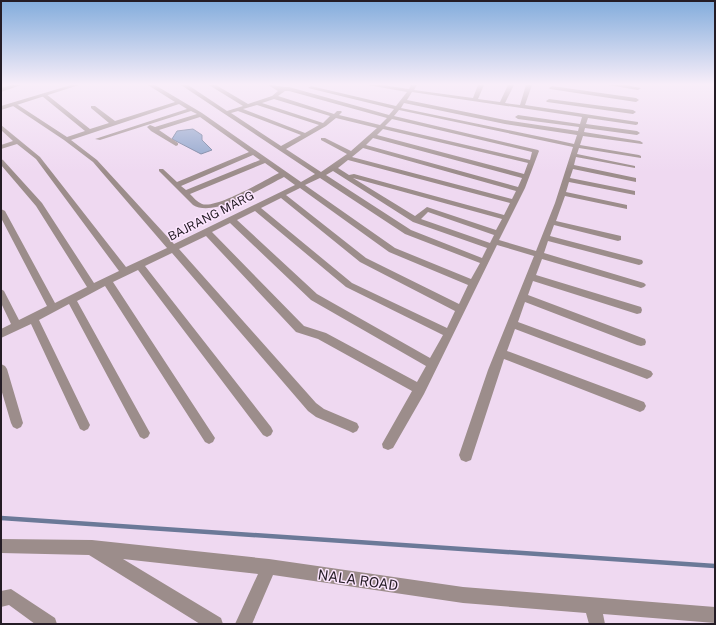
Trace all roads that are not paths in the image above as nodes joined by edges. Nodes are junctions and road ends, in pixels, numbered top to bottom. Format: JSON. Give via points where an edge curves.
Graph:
{"nodes":[{"id":1,"x":28,"y":114,"type":"edge"},
{"id":2,"x":68,"y":114,"type":"edge"},
{"id":3,"x":102,"y":114,"type":"edge"},
{"id":4,"x":141,"y":114,"type":"edge"},
{"id":5,"x":173,"y":114,"type":"edge"},
{"id":6,"x":229,"y":114,"type":"edge"},
{"id":7,"x":248,"y":114,"type":"edge"},
{"id":8,"x":291,"y":114,"type":"edge"},
{"id":9,"x":329,"y":114,"type":"edge"},
{"id":10,"x":381,"y":114,"type":"edge"},
{"id":11,"x":393,"y":114,"type":"edge"},
{"id":12,"x":426,"y":114,"type":"edge"},
{"id":13,"x":467,"y":114,"type":"edge"},
{"id":14,"x":581,"y":114,"type":"edge"},
{"id":15,"x":201,"y":115,"type":"joint"},
{"id":16,"x":586,"y":115,"type":"junction"},
{"id":17,"x":335,"y":116,"type":"junction"},
{"id":18,"x":391,"y":117,"type":"junction"},
{"id":19,"x":518,"y":117,"type":"dead end"},
{"id":20,"x":636,"y":122,"type":"dead end"},
{"id":21,"x":113,"y":123,"type":"junction"},
{"id":22,"x":145,"y":124,"type":"junction"},
{"id":23,"x":324,"y":125,"type":"junction"},
{"id":24,"x":583,"y":125,"type":"junction"},
{"id":25,"x":382,"y":126,"type":"junction"},
{"id":26,"x":1,"y":127,"type":"edge"},
{"id":27,"x":153,"y":130,"type":"junction"},
{"id":28,"x":89,"y":131,"type":"junction"},
{"id":29,"x":637,"y":133,"type":"dead end"},
{"id":30,"x":306,"y":135,"type":"junction"},
{"id":31,"x":580,"y":135,"type":"junction"},
{"id":32,"x":372,"y":136,"type":"junction"},
{"id":33,"x":66,"y":139,"type":"junction"},
{"id":34,"x":98,"y":139,"type":"dead end"},
{"id":35,"x":323,"y":139,"type":"dead end"},
{"id":36,"x":542,"y":139,"type":"junction"},
{"id":37,"x":18,"y":141,"type":"junction"},
{"id":38,"x":640,"y":143,"type":"dead end"},
{"id":39,"x":176,"y":144,"type":"dead end"},
{"id":40,"x":362,"y":146,"type":"junction"},
{"id":41,"x":1,"y":147,"type":"edge"},
{"id":42,"x":282,"y":148,"type":"junction"},
{"id":43,"x":536,"y":151,"type":"junction"},
{"id":44,"x":575,"y":151,"type":"junction"},
{"id":45,"x":255,"y":152,"type":"junction"},
{"id":46,"x":350,"y":156,"type":"junction"},
{"id":47,"x":639,"y":156,"type":"dead end"},
{"id":48,"x":1,"y":160,"type":"edge"},
{"id":49,"x":266,"y":160,"type":"junction"},
{"id":50,"x":531,"y":162,"type":"junction"},
{"id":51,"x":570,"y":166,"type":"junction"},
{"id":52,"x":633,"y":167,"type":"dead end"},
{"id":53,"x":333,"y":168,"type":"junction"},
{"id":54,"x":161,"y":170,"type":"dead end"},
{"id":55,"x":285,"y":173,"type":"junction"},
{"id":56,"x":342,"y":173,"type":"junction"},
{"id":57,"x":321,"y":174,"type":"junction"},
{"id":58,"x":525,"y":177,"type":"junction"},
{"id":59,"x":567,"y":179,"type":"junction"},
{"id":60,"x":633,"y":180,"type":"dead end"},
{"id":61,"x":301,"y":184,"type":"junction"},
{"id":62,"x":176,"y":185,"type":"junction"},
{"id":63,"x":520,"y":190,"type":"junction"},
{"id":64,"x":563,"y":192,"type":"junction"},
{"id":65,"x":186,"y":194,"type":"junction"},
{"id":66,"x":281,"y":194,"type":"junction"},
{"id":67,"x":632,"y":194,"type":"dead end"},
{"id":68,"x":514,"y":202,"type":"junction"},
{"id":69,"x":255,"y":207,"type":"junction"},
{"id":70,"x":624,"y":207,"type":"dead end"},
{"id":71,"x":1,"y":211,"type":"edge"},
{"id":72,"x":506,"y":218,"type":"junction"},
{"id":73,"x":231,"y":219,"type":"junction"},
{"id":74,"x":416,"y":220,"type":"junction"},
{"id":75,"x":552,"y":222,"type":"junction"},
{"id":76,"x":206,"y":231,"type":"junction"},
{"id":77,"x":546,"y":238,"type":"junction"},
{"id":78,"x":618,"y":238,"type":"dead end"},
{"id":79,"x":495,"y":241,"type":"junction"},
{"id":80,"x":173,"y":248,"type":"junction"},
{"id":81,"x":539,"y":256,"type":"junction"},
{"id":82,"x":485,"y":262,"type":"junction"},
{"id":83,"x":639,"y":262,"type":"dead end"},
{"id":84,"x":139,"y":265,"type":"junction"},
{"id":85,"x":125,"y":272,"type":"junction"},
{"id":86,"x":531,"y":277,"type":"junction"},
{"id":87,"x":107,"y":281,"type":"junction"},
{"id":88,"x":474,"y":284,"type":"junction"},
{"id":89,"x":641,"y":284,"type":"dead end"},
{"id":90,"x":92,"y":288,"type":"junction"},
{"id":91,"x":1,"y":292,"type":"edge"},
{"id":92,"x":523,"y":298,"type":"junction"},
{"id":93,"x":71,"y":299,"type":"junction"},
{"id":94,"x":54,"y":308,"type":"junction"},
{"id":95,"x":460,"y":309,"type":"junction"},
{"id":96,"x":637,"y":310,"type":"dead end"},
{"id":97,"x":33,"y":318,"type":"junction"},
{"id":98,"x":512,"y":324,"type":"junction"},
{"id":99,"x":17,"y":326,"type":"junction"},
{"id":100,"x":448,"y":333,"type":"junction"},
{"id":101,"x":1,"y":334,"type":"edge"},
{"id":102,"x":642,"y":342,"type":"dead end"},
{"id":103,"x":501,"y":353,"type":"junction"},
{"id":104,"x":433,"y":365,"type":"junction"},
{"id":105,"x":1,"y":369,"type":"edge"},
{"id":106,"x":647,"y":374,"type":"dead end"},
{"id":107,"x":420,"y":390,"type":"junction"},
{"id":108,"x":640,"y":406,"type":"dead end"},
{"id":109,"x":17,"y":423,"type":"dead end"},
{"id":110,"x":84,"y":425,"type":"dead end"},
{"id":111,"x":353,"y":427,"type":"dead end"},
{"id":112,"x":267,"y":431,"type":"dead end"},
{"id":113,"x":144,"y":433,"type":"dead end"},
{"id":114,"x":209,"y":438,"type":"dead end"},
{"id":115,"x":388,"y":444,"type":"dead end"},
{"id":116,"x":466,"y":455,"type":"dead end"},
{"id":117,"x":1,"y":546,"type":"edge"},
{"id":118,"x":92,"y":548,"type":"junction"},
{"id":119,"x":269,"y":567,"type":"junction"},
{"id":120,"x":1,"y":599,"type":"edge"},
{"id":121,"x":593,"y":606,"type":"junction"},
{"id":122,"x":715,"y":615,"type":"edge"},
{"id":123,"x":49,"y":624,"type":"edge"},
{"id":124,"x":215,"y":624,"type":"edge"},
{"id":125,"x":243,"y":624,"type":"edge"},
{"id":126,"x":597,"y":624,"type":"edge"}],
"edges":[{"from":1,"to":33,"type":"street"},
{"from":2,"to":28,"type":"street"},
{"from":3,"to":21,"type":"street"},
{"from":4,"to":21,"type":"street"},
{"from":5,"to":22,"type":"street"},
{"from":6,"to":42,"type":"street"},
{"from":7,"to":30,"type":"street"},
{"from":8,"to":23,"type":"street"},
{"from":9,"to":17,"type":"street"},
{"from":10,"to":18,"type":"street"},
{"from":11,"to":18,"type":"street","name":"BAJRANG MARG"},
{"from":12,"to":36,"type":"street"},
{"from":13,"to":31,"type":"street"},
{"from":14,"to":16,"type":"street"},
{"from":15,"to":27,"type":"street"},
{"from":15,"to":45,"type":"street"},
{"from":16,"to":20,"type":"street"},
{"from":16,"to":24,"type":"street"},
{"from":17,"to":23,"type":"street"},
{"from":17,"to":25,"type":"street"},
{"from":18,"to":25,"type":"street","name":"BAJRANG MARG"},
{"from":18,"to":43,"type":"street"},
{"from":19,"to":24,"type":"street"},
{"from":21,"to":28,"type":"street"},
{"from":22,"to":27,"type":"street"},
{"from":22,"to":34,"type":"street"},
{"from":23,"to":30,"type":"street"},
{"from":24,"to":29,"type":"street"},
{"from":24,"to":31,"type":"street"},
{"from":25,"to":32,"type":"street","name":"BAJRANG MARG"},
{"from":25,"to":50,"type":"street"},
{"from":26,"to":37,"type":"street"},
{"from":27,"to":39,"type":"street"},
{"from":28,"to":33,"type":"street"},
{"from":30,"to":42,"type":"street"},
{"from":31,"to":38,"type":"street"},
{"from":31,"to":44,"type":"street"},
{"from":32,"to":40,"type":"street","name":"BAJRANG MARG"},
{"from":32,"to":58,"type":"street"},
{"from":33,"to":80,"type":"street","via":[[95,161]]},
{"from":35,"to":46,"type":"street"},
{"from":36,"to":43,"type":"street"},
{"from":36,"to":44,"type":"street"},
{"from":37,"to":41,"type":"street"},
{"from":37,"to":85,"type":"street","via":[[38,158]]},
{"from":40,"to":46,"type":"street","name":"BAJRANG MARG"},
{"from":40,"to":63,"type":"street"},
{"from":42,"to":57,"type":"street"},
{"from":43,"to":50,"type":"street"},
{"from":44,"to":47,"type":"street"},
{"from":44,"to":51,"type":"street"},
{"from":44,"to":52,"type":"street"},
{"from":45,"to":49,"type":"street"},
{"from":45,"to":62,"type":"street"},
{"from":46,"to":53,"type":"street","name":"BAJRANG MARG"},
{"from":46,"to":68,"type":"street"},
{"from":48,"to":90,"type":"street","via":[[38,205]]},
{"from":49,"to":55,"type":"street"},
{"from":49,"to":65,"type":"street"},
{"from":50,"to":58,"type":"street"},
{"from":51,"to":59,"type":"street"},
{"from":51,"to":60,"type":"street"},
{"from":53,"to":56,"type":"street"},
{"from":53,"to":57,"type":"street","name":"BAJRANG MARG"},
{"from":54,"to":62,"type":"street"},
{"from":55,"to":61,"type":"street"},
{"from":55,"to":65,"type":"street","via":[[212,207],[201,206]]},
{"from":56,"to":72,"type":"street"},
{"from":56,"to":74,"type":"street"},
{"from":57,"to":61,"type":"street","name":"BAJRANG MARG"},
{"from":57,"to":82,"type":"street","via":[[408,232]]},
{"from":58,"to":63,"type":"street"},
{"from":59,"to":64,"type":"street"},
{"from":59,"to":67,"type":"street"},
{"from":61,"to":66,"type":"street","name":"BAJRANG MARG"},
{"from":61,"to":88,"type":"street","via":[[392,250]]},
{"from":62,"to":65,"type":"street"},
{"from":63,"to":68,"type":"street"},
{"from":64,"to":70,"type":"street"},
{"from":64,"to":75,"type":"street"},
{"from":66,"to":69,"type":"street","name":"BAJRANG MARG"},
{"from":66,"to":95,"type":"street","via":[[363,260]]},
{"from":68,"to":72,"type":"street"},
{"from":69,"to":73,"type":"street","name":"BAJRANG MARG"},
{"from":69,"to":100,"type":"street","via":[[349,285]]},
{"from":71,"to":94,"type":"street"},
{"from":72,"to":79,"type":"street"},
{"from":73,"to":76,"type":"street","name":"BAJRANG MARG"},
{"from":73,"to":104,"type":"street","via":[[314,297]]},
{"from":74,"to":79,"type":"street"},
{"from":74,"to":79,"type":"street","via":[[427,209]]},
{"from":75,"to":77,"type":"street"},
{"from":75,"to":78,"type":"street"},
{"from":76,"to":80,"type":"street","name":"BAJRANG MARG"},
{"from":76,"to":107,"type":"street","via":[[300,328],[322,336]]},
{"from":77,"to":81,"type":"street"},
{"from":77,"to":83,"type":"street"},
{"from":79,"to":81,"type":"street"},
{"from":79,"to":82,"type":"street"},
{"from":80,"to":84,"type":"street","name":"BAJRANG MARG"},
{"from":80,"to":111,"type":"street","via":[[312,407]]},
{"from":81,"to":86,"type":"street"},
{"from":81,"to":89,"type":"street"},
{"from":82,"to":88,"type":"street"},
{"from":84,"to":85,"type":"street","name":"BAJRANG MARG"},
{"from":84,"to":112,"type":"street"},
{"from":85,"to":87,"type":"street","name":"BAJRANG MARG"},
{"from":86,"to":92,"type":"street"},
{"from":86,"to":96,"type":"street"},
{"from":87,"to":90,"type":"street","name":"BAJRANG MARG"},
{"from":87,"to":114,"type":"street"},
{"from":88,"to":95,"type":"street"},
{"from":90,"to":93,"type":"street","name":"BAJRANG MARG"},
{"from":91,"to":99,"type":"street"},
{"from":92,"to":98,"type":"street"},
{"from":92,"to":102,"type":"street"},
{"from":93,"to":94,"type":"street","name":"BAJRANG MARG"},
{"from":93,"to":113,"type":"street"},
{"from":94,"to":97,"type":"street","name":"BAJRANG MARG"},
{"from":95,"to":100,"type":"street"},
{"from":97,"to":99,"type":"street","name":"BAJRANG MARG"},
{"from":97,"to":110,"type":"street"},
{"from":98,"to":103,"type":"street"},
{"from":98,"to":106,"type":"street"},
{"from":99,"to":101,"type":"street","name":"BAJRANG MARG"},
{"from":100,"to":104,"type":"street"},
{"from":103,"to":108,"type":"street"},
{"from":103,"to":116,"type":"street"},
{"from":104,"to":107,"type":"street"},
{"from":105,"to":109,"type":"street"},
{"from":107,"to":115,"type":"street"},
{"from":117,"to":118,"type":"street","name":"NALA ROAD"},
{"from":118,"to":119,"type":"street","name":"NALA ROAD"},
{"from":118,"to":124,"type":"street"},
{"from":119,"to":121,"type":"street","name":"NALA ROAD","via":[[463,595]]},
{"from":119,"to":125,"type":"street"},
{"from":120,"to":123,"type":"street","via":[[11,596]]},
{"from":121,"to":122,"type":"street","name":"NALA ROAD"},
{"from":121,"to":126,"type":"street"}]}
